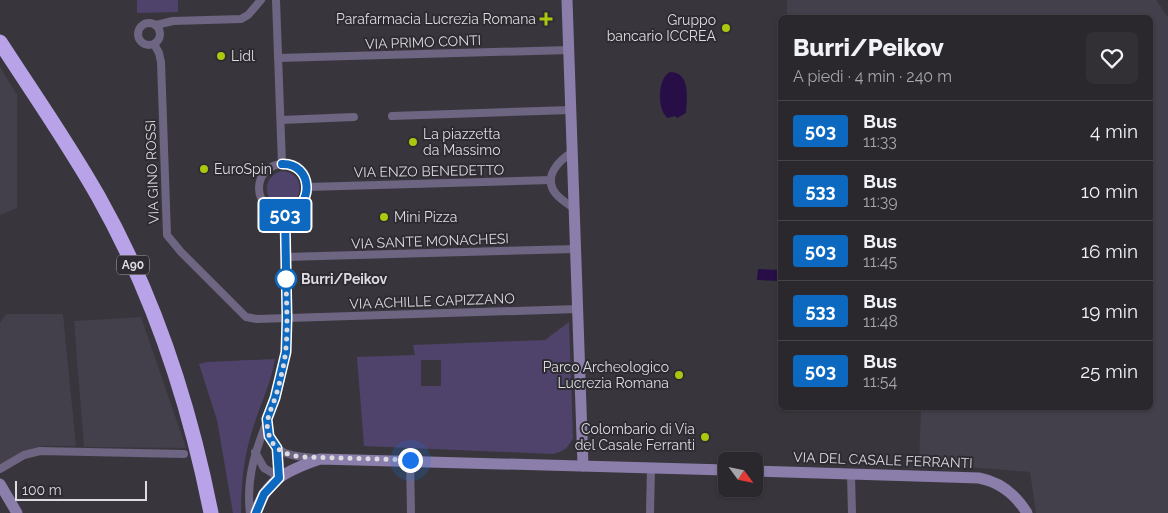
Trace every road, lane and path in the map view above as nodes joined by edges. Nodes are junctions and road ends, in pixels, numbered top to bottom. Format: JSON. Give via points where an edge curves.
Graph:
{"nodes":[{"id":1,"x":261,"y":0,"type":"edge"},
{"id":2,"x":276,"y":0,"type":"edge"},
{"id":3,"x":567,"y":0,"type":"edge"},
{"id":4,"x":156,"y":26,"type":"junction"},
{"id":5,"x":0,"y":42,"type":"edge"},
{"id":6,"x":154,"y":44,"type":"junction"},
{"id":7,"x":569,"y":50,"type":"junction"},
{"id":8,"x":278,"y":58,"type":"junction"},
{"id":9,"x":571,"y":110,"type":"junction"},
{"id":10,"x":392,"y":116,"type":"dead end"},
{"id":11,"x":354,"y":117,"type":"dead end"},
{"id":12,"x":281,"y":120,"type":"junction"},
{"id":13,"x":573,"y":152,"type":"junction"},
{"id":14,"x":282,"y":164,"type":"junction"},
{"id":15,"x":551,"y":180,"type":"junction"},
{"id":16,"x":307,"y":187,"type":"junction"},
{"id":17,"x":574,"y":209,"type":"junction"},
{"id":18,"x":286,"y":212,"type":"junction"},
{"id":19,"x":576,"y":249,"type":"junction"},
{"id":20,"x":285,"y":257,"type":"junction"},
{"id":21,"x":578,"y":309,"type":"junction"},
{"id":22,"x":287,"y":318,"type":"junction"},
{"id":23,"x":267,"y":419,"type":"junction"},
{"id":24,"x":277,"y":448,"type":"junction"},
{"id":25,"x":582,"y":448,"type":"junction"},
{"id":26,"x":255,"y":452,"type":"junction"},
{"id":27,"x":184,"y":454,"type":"dead end"},
{"id":28,"x":320,"y":459,"type":"junction"},
{"id":29,"x":410,"y":460,"type":"junction"},
{"id":30,"x":560,"y":465,"type":"junction"},
{"id":31,"x":583,"y":466,"type":"junction"},
{"id":32,"x":0,"y":468,"type":"edge"},
{"id":33,"x":650,"y":468,"type":"junction"},
{"id":34,"x":718,"y":470,"type":"edge"},
{"id":35,"x":763,"y":471,"type":"edge"},
{"id":36,"x":850,"y":474,"type":"junction"},
{"id":37,"x":279,"y":478,"type":"junction"},
{"id":38,"x":0,"y":484,"type":"edge"},
{"id":39,"x":17,"y":513,"type":"edge"},
{"id":40,"x":211,"y":513,"type":"edge"},
{"id":41,"x":250,"y":513,"type":"edge"},
{"id":42,"x":256,"y":513,"type":"edge"},
{"id":43,"x":411,"y":513,"type":"edge"},
{"id":44,"x":650,"y":513,"type":"edge"},
{"id":45,"x":852,"y":513,"type":"edge"},
{"id":46,"x":1027,"y":513,"type":"edge"}],
"edges":[{"from":1,"to":4,"type":"street","via":[[251,13],[241,19],[173,21]]},
{"from":2,"to":8,"type":"street"},
{"from":3,"to":7,"type":"street"},
{"from":4,"to":6,"type":"street","name":"VIA GINO ROSSI","via":[[160,35]]},
{"from":4,"to":6,"type":"street","via":[[145,24],[138,31],[143,44]]},
{"from":5,"to":40,"type":"highway","number":"A90","via":[[97,195],[139,278],[179,382]]},
{"from":6,"to":22,"type":"street","name":"VIA GINO ROSSI","via":[[161,62],[169,238],[246,316],[257,320]]},
{"from":7,"to":8,"type":"street","name":"VIA PRIMO CONTI"},
{"from":7,"to":9,"type":"street"},
{"from":8,"to":12,"type":"street"},
{"from":9,"to":10,"type":"street"},
{"from":9,"to":13,"type":"street"},
{"from":11,"to":12,"type":"street"},
{"from":12,"to":14,"type":"street"},
{"from":13,"to":15,"type":"street","via":[[556,165]]},
{"from":13,"to":17,"type":"street"},
{"from":14,"to":16,"type":"street","via":[[290,164],[300,170]]},
{"from":14,"to":18,"type":"street","via":[[265,172],[259,192],[270,208]]},
{"from":15,"to":16,"type":"street","name":"VIA ENZO BENEDETTO"},
{"from":15,"to":17,"type":"street","via":[[555,193]]},
{"from":16,"to":18,"type":"street","via":[[300,205]]},
{"from":17,"to":19,"type":"street"},
{"from":18,"to":20,"type":"street"},
{"from":19,"to":20,"type":"street","name":"VIA SANTE MONACHESI"},
{"from":19,"to":21,"type":"street"},
{"from":20,"to":22,"type":"street"},
{"from":21,"to":22,"type":"street","name":"VIA ACHILLE CAPIZZANO"},
{"from":21,"to":25,"type":"street"},
{"from":22,"to":23,"type":"street","via":[[286,352]]},
{"from":23,"to":24,"type":"street","via":[[269,436]]},
{"from":23,"to":26,"type":"street"},
{"from":24,"to":28,"type":"street","via":[[289,455]]},
{"from":24,"to":37,"type":"street"},
{"from":25,"to":30,"type":"street"},
{"from":25,"to":31,"type":"street"},
{"from":26,"to":37,"type":"street","via":[[263,467]]},
{"from":26,"to":41,"type":"street","via":[[250,481]]},
{"from":27,"to":32,"type":"street","via":[[40,450]]},
{"from":28,"to":29,"type":"street"},
{"from":28,"to":37,"type":"street","via":[[292,469]]},
{"from":29,"to":30,"type":"street"},
{"from":29,"to":43,"type":"street"},
{"from":30,"to":31,"type":"street"},
{"from":31,"to":33,"type":"street"},
{"from":33,"to":34,"type":"street"},
{"from":33,"to":44,"type":"street"},
{"from":35,"to":36,"type":"street","name":"VIA DEL CASALE FERRANTI"},
{"from":36,"to":45,"type":"street"},
{"from":36,"to":46,"type":"street","name":"VIA DEL CASALE FERRANTI","via":[[984,479],[1013,494]]},
{"from":37,"to":42,"type":"street","via":[[264,494]]},
{"from":38,"to":39,"type":"street"}]}
